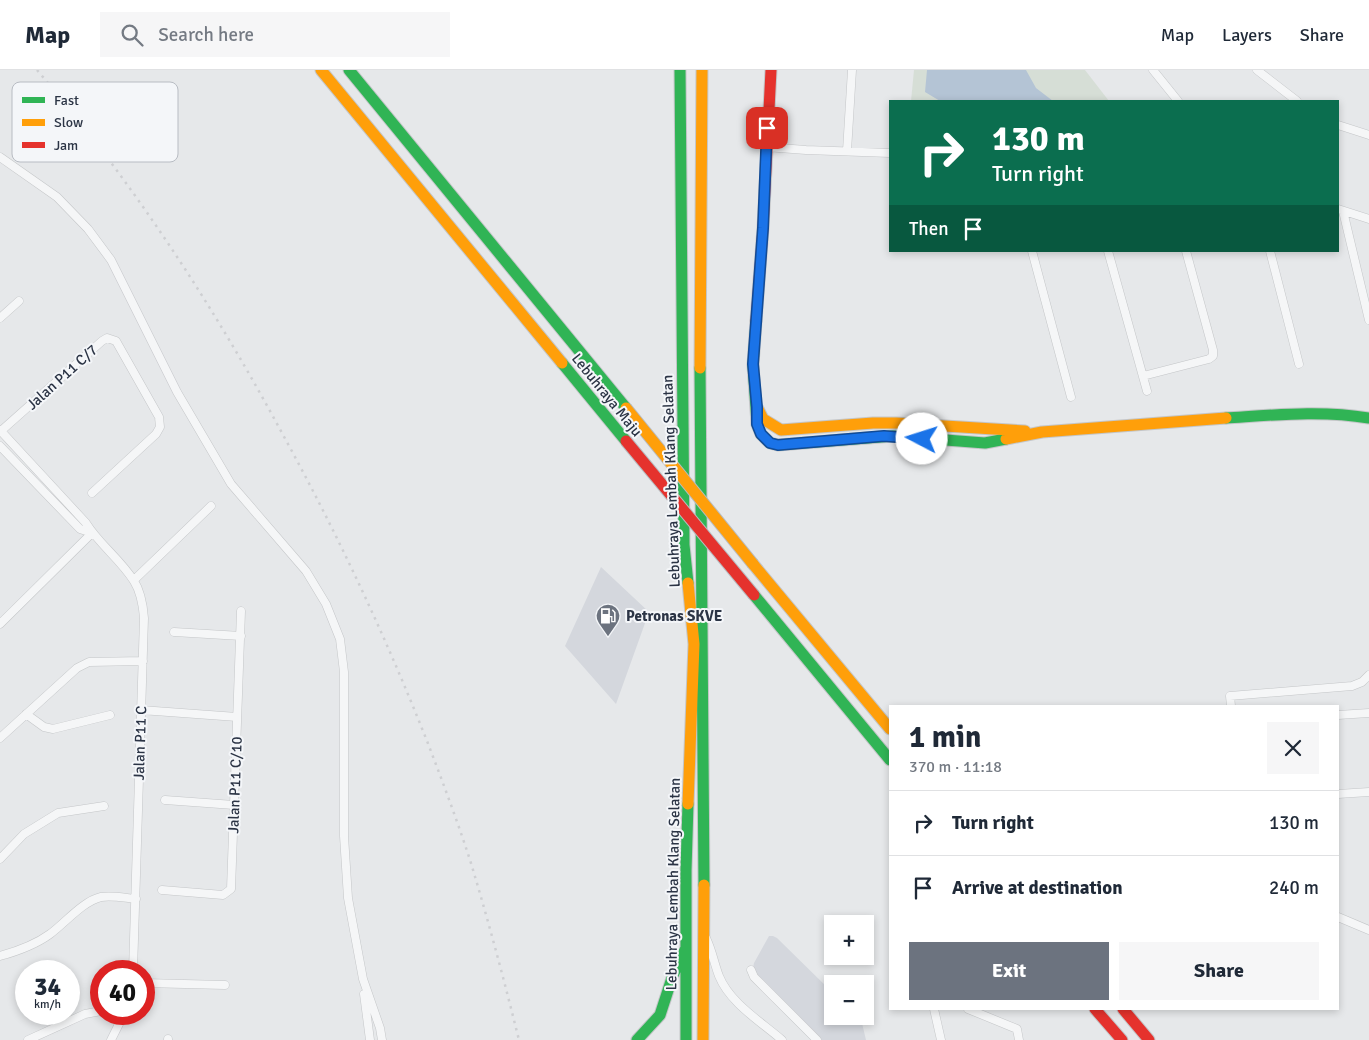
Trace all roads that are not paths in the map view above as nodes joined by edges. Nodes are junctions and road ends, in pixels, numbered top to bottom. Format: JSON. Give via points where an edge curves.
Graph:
{"nodes":[{"id":1,"x":321,"y":70,"type":"edge"},
{"id":2,"x":349,"y":70,"type":"edge"},
{"id":3,"x":670,"y":70,"type":"edge"},
{"id":4,"x":680,"y":70,"type":"edge"},
{"id":5,"x":702,"y":70,"type":"edge"},
{"id":6,"x":771,"y":70,"type":"edge"},
{"id":7,"x":852,"y":70,"type":"edge"},
{"id":8,"x":1153,"y":70,"type":"edge"},
{"id":9,"x":1257,"y":70,"type":"edge"},
{"id":10,"x":1177,"y":100,"type":"edge"},
{"id":11,"x":1296,"y":100,"type":"edge"},
{"id":12,"x":1339,"y":125,"type":"edge"},
{"id":13,"x":1369,"y":135,"type":"edge"},
{"id":14,"x":681,"y":140,"type":"junction"},
{"id":15,"x":766,"y":147,"type":"junction"},
{"id":16,"x":847,"y":151,"type":"junction"},
{"id":17,"x":889,"y":153,"type":"edge"},
{"id":18,"x":0,"y":158,"type":"edge"},
{"id":19,"x":1340,"y":210,"type":"edge"},
{"id":20,"x":1369,"y":218,"type":"edge"},
{"id":21,"x":1032,"y":252,"type":"edge"},
{"id":22,"x":1108,"y":252,"type":"edge"},
{"id":23,"x":1186,"y":252,"type":"edge"},
{"id":24,"x":1270,"y":252,"type":"edge"},
{"id":25,"x":19,"y":301,"type":"dead end"},
{"id":26,"x":0,"y":318,"type":"edge"},
{"id":27,"x":1369,"y":320,"type":"edge"},
{"id":28,"x":1299,"y":364,"type":"dead end"},
{"id":29,"x":1143,"y":376,"type":"junction"},
{"id":30,"x":1147,"y":391,"type":"dead end"},
{"id":31,"x":1071,"y":397,"type":"dead end"},
{"id":32,"x":757,"y":407,"type":"junction"},
{"id":33,"x":1369,"y":418,"type":"edge"},
{"id":34,"x":842,"y":425,"type":"junction"},
{"id":35,"x":974,"y":428,"type":"junction"},
{"id":36,"x":1,"y":431,"type":"edge"},
{"id":37,"x":1042,"y":432,"type":"junction"},
{"id":38,"x":856,"y":439,"type":"junction"},
{"id":39,"x":937,"y":440,"type":"junction"},
{"id":40,"x":994,"y":441,"type":"junction"},
{"id":41,"x":0,"y":446,"type":"edge"},
{"id":42,"x":92,"y":493,"type":"dead end"},
{"id":43,"x":211,"y":506,"type":"dead end"},
{"id":44,"x":92,"y":533,"type":"junction"},
{"id":45,"x":134,"y":580,"type":"junction"},
{"id":46,"x":242,"y":611,"type":"dead end"},
{"id":47,"x":0,"y":624,"type":"edge"},
{"id":48,"x":174,"y":632,"type":"dead end"},
{"id":49,"x":241,"y":636,"type":"junction"},
{"id":50,"x":143,"y":661,"type":"junction"},
{"id":51,"x":1369,"y":675,"type":"edge"},
{"id":52,"x":1231,"y":705,"type":"edge"},
{"id":53,"x":141,"y":710,"type":"junction"},
{"id":54,"x":1369,"y":713,"type":"edge"},
{"id":55,"x":26,"y":714,"type":"junction"},
{"id":56,"x":110,"y":714,"type":"dead end"},
{"id":57,"x":1339,"y":715,"type":"edge"},
{"id":58,"x":237,"y":717,"type":"junction"},
{"id":59,"x":889,"y":727,"type":"edge"},
{"id":60,"x":0,"y":738,"type":"edge"},
{"id":61,"x":889,"y":759,"type":"edge"},
{"id":62,"x":1369,"y":792,"type":"edge"},
{"id":63,"x":1339,"y":794,"type":"edge"},
{"id":64,"x":165,"y":800,"type":"dead end"},
{"id":65,"x":234,"y":805,"type":"junction"},
{"id":66,"x":104,"y":806,"type":"dead end"},
{"id":67,"x":0,"y":859,"type":"edge"},
{"id":68,"x":162,"y":890,"type":"dead end"},
{"id":69,"x":136,"y":899,"type":"junction"},
{"id":70,"x":1339,"y":917,"type":"edge"},
{"id":71,"x":1369,"y":930,"type":"edge"},
{"id":72,"x":704,"y":934,"type":"junction"},
{"id":73,"x":685,"y":949,"type":"junction"},
{"id":74,"x":0,"y":956,"type":"edge"},
{"id":75,"x":133,"y":960,"type":"edge"},
{"id":76,"x":751,"y":970,"type":"dead end"},
{"id":77,"x":363,"y":979,"type":"junction"},
{"id":78,"x":155,"y":983,"type":"edge"},
{"id":79,"x":225,"y":985,"type":"dead end"},
{"id":80,"x":934,"y":1010,"type":"edge"},
{"id":81,"x":971,"y":1010,"type":"edge"},
{"id":82,"x":1096,"y":1010,"type":"edge"},
{"id":83,"x":1124,"y":1010,"type":"edge"},
{"id":84,"x":90,"y":1013,"type":"edge"},
{"id":85,"x":118,"y":1025,"type":"edge"},
{"id":86,"x":28,"y":1040,"type":"edge"},
{"id":87,"x":111,"y":1040,"type":"edge"},
{"id":88,"x":370,"y":1040,"type":"edge"},
{"id":89,"x":382,"y":1040,"type":"edge"},
{"id":90,"x":637,"y":1040,"type":"edge"},
{"id":91,"x":686,"y":1040,"type":"edge"},
{"id":92,"x":703,"y":1040,"type":"edge"},
{"id":93,"x":782,"y":1040,"type":"edge"},
{"id":94,"x":817,"y":1040,"type":"edge"},
{"id":95,"x":941,"y":1040,"type":"edge"},
{"id":96,"x":1019,"y":1040,"type":"edge"},
{"id":97,"x":1122,"y":1040,"type":"edge"},
{"id":98,"x":1149,"y":1040,"type":"edge"}],
"edges":[{"from":1,"to":61,"type":"main road","name":"Lebuhraya Maju","bridge":true},
{"from":2,"to":59,"type":"main road","name":"Lebuhraya Maju","bridge":true},
{"from":3,"to":14,"type":"main road","via":[[672,109]]},
{"from":4,"to":14,"type":"main road","name":"Lebuhraya Lembah Klang Selatan"},
{"from":5,"to":72,"type":"main road","name":"Lebuhraya Lembah Klang Selatan","via":[[700,407]]},
{"from":6,"to":15,"type":"main road"},
{"from":7,"to":16,"type":"street"},
{"from":8,"to":10,"type":"street"},
{"from":9,"to":11,"type":"street"},
{"from":12,"to":13,"type":"street"},
{"from":14,"to":73,"type":"main road","name":"Lebuhraya Lembah Klang Selatan","via":[[684,545],[694,644]]},
{"from":15,"to":16,"type":"street"},
{"from":15,"to":32,"type":"main road","via":[[753,364]]},
{"from":16,"to":17,"type":"street"},
{"from":18,"to":77,"type":"street","via":[[57,197],[88,229],[111,260],[177,392],[230,484],[306,571],[326,604],[340,639],[344,672],[344,836],[348,898]]},
{"from":19,"to":20,"type":"street"},
{"from":19,"to":27,"type":"street"},
{"from":21,"to":31,"type":"street"},
{"from":22,"to":29,"type":"street"},
{"from":23,"to":29,"type":"street","via":[[1213,356]]},
{"from":24,"to":28,"type":"street"},
{"from":25,"to":26,"type":"street"},
{"from":29,"to":30,"type":"street"},
{"from":32,"to":34,"type":"main road","via":[[763,419],[781,430]]},
{"from":32,"to":38,"type":"main road","via":[[757,424],[770,443]]},
{"from":33,"to":37,"type":"main road","via":[[1346,414],[1281,414]]},
{"from":34,"to":35,"type":"main road","via":[[896,423]]},
{"from":34,"to":38,"type":"main road","via":[[844,434]]},
{"from":35,"to":37,"type":"main road"},
{"from":35,"to":39,"type":"main road","via":[[964,436]]},
{"from":35,"to":40,"type":"main road","via":[[977,436]]},
{"from":36,"to":42,"type":"street","name":"Jalan P11 C/7","via":[[102,341],[112,338],[159,417],[160,427]]},
{"from":36,"to":44,"type":"street","name":"Jalan P11 C","via":[[86,522]]},
{"from":37,"to":40,"type":"main road"},
{"from":38,"to":39,"type":"main road","via":[[893,436]]},
{"from":39,"to":40,"type":"main road"},
{"from":41,"to":44,"type":"street","name":"Jalan P11 C","via":[[80,529]]},
{"from":43,"to":45,"type":"street"},
{"from":44,"to":45,"type":"street","name":"Jalan P11 C"},
{"from":44,"to":47,"type":"street"},
{"from":45,"to":50,"type":"street","name":"Jalan P11 C","via":[[143,606]]},
{"from":46,"to":49,"type":"street","name":"Jalan P11 C/10"},
{"from":48,"to":49,"type":"street"},
{"from":49,"to":58,"type":"street","name":"Jalan P11 C/10"},
{"from":50,"to":53,"type":"street","name":"Jalan P11 C"},
{"from":50,"to":55,"type":"street","via":[[83,664]]},
{"from":51,"to":52,"type":"street","via":[[1352,686],[1230,696]]},
{"from":53,"to":58,"type":"street"},
{"from":53,"to":69,"type":"street","name":"Jalan P11 C"},
{"from":54,"to":57,"type":"street"},
{"from":55,"to":56,"type":"street","via":[[44,727],[53,729]]},
{"from":55,"to":60,"type":"street"},
{"from":58,"to":65,"type":"street","name":"Jalan P11 C/10"},
{"from":62,"to":63,"type":"street"},
{"from":64,"to":65,"type":"street"},
{"from":65,"to":68,"type":"street","name":"Jalan P11 C/10","via":[[230,889],[223,895]]},
{"from":66,"to":67,"type":"street","via":[[58,813],[24,834]]},
{"from":69,"to":74,"type":"street","via":[[100,898],[87,904],[37,943]]},
{"from":69,"to":75,"type":"street","name":"Jalan P11 C"},
{"from":70,"to":71,"type":"street"},
{"from":72,"to":92,"type":"main road","name":"Lebuhraya Lembah Klang Selatan"},
{"from":72,"to":93,"type":"street","via":[[719,976],[730,994]]},
{"from":73,"to":90,"type":"main road","via":[[660,1015]]},
{"from":73,"to":91,"type":"main road","name":"Lebuhraya Lembah Klang Selatan"},
{"from":76,"to":94,"type":"street","via":[[754,977]]},
{"from":77,"to":88,"type":"street"},
{"from":77,"to":89,"type":"street"},
{"from":78,"to":79,"type":"street"},
{"from":80,"to":95,"type":"street"},
{"from":81,"to":96,"type":"street","via":[[1017,1028]]},
{"from":82,"to":97,"type":"main road"},
{"from":83,"to":98,"type":"main road"},
{"from":84,"to":86,"type":"street"},
{"from":85,"to":87,"type":"street"}]}
